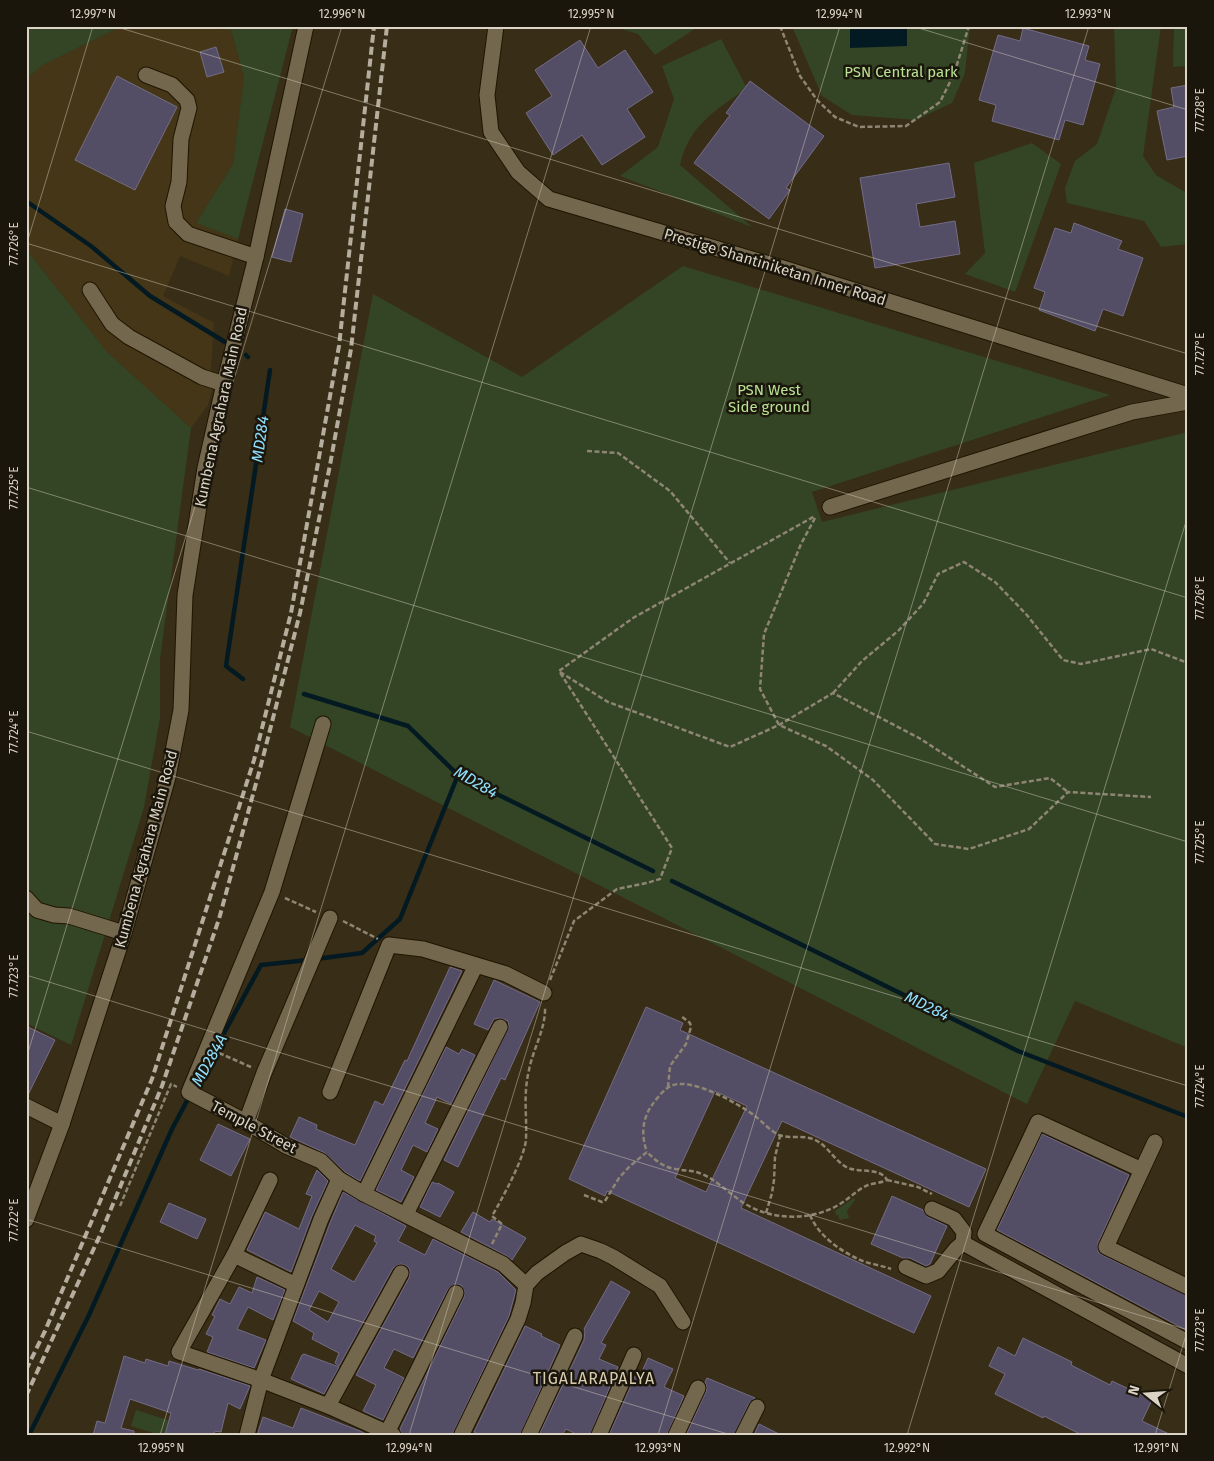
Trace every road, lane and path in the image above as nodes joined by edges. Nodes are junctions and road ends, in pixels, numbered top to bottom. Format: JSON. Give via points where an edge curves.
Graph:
{"nodes":[{"id":1,"x":306,"y":26,"type":"edge"},
{"id":2,"x":496,"y":26,"type":"edge"},
{"id":3,"x":780,"y":26,"type":"edge"},
{"id":4,"x":970,"y":26,"type":"edge"},
{"id":5,"x":146,"y":75,"type":"dead end"},
{"id":6,"x":256,"y":256,"type":"junction"},
{"id":7,"x":90,"y":290,"type":"dead end"},
{"id":8,"x":224,"y":384,"type":"junction"},
{"id":9,"x":1188,"y":395,"type":"edge"},
{"id":10,"x":1188,"y":402,"type":"edge"},
{"id":11,"x":588,"y":451,"type":"dead end"},
{"id":12,"x":830,"y":507,"type":"dead end"},
{"id":13,"x":730,"y":563,"type":"junction"},
{"id":14,"x":1188,"y":663,"type":"edge"},
{"id":15,"x":559,"y":671,"type":"junction"},
{"id":16,"x":833,"y":692,"type":"junction"},
{"id":17,"x":323,"y":724,"type":"dead end"},
{"id":18,"x":779,"y":725,"type":"junction"},
{"id":19,"x":1068,"y":792,"type":"junction"},
{"id":20,"x":1151,"y":797,"type":"dead end"},
{"id":21,"x":26,"y":898,"type":"edge"},
{"id":22,"x":330,"y":918,"type":"dead end"},
{"id":23,"x":124,"y":933,"type":"junction"},
{"id":24,"x":476,"y":965,"type":"junction"},
{"id":25,"x":544,"y":993,"type":"junction"},
{"id":26,"x":681,"y":1016,"type":"dead end"},
{"id":27,"x":500,"y":1027,"type":"dead end"},
{"id":28,"x":207,"y":1048,"type":"junction"},
{"id":29,"x":264,"y":1073,"type":"junction"},
{"id":30,"x":668,"y":1087,"type":"junction"},
{"id":31,"x":189,"y":1092,"type":"junction"},
{"id":32,"x":330,"y":1092,"type":"dead end"},
{"id":33,"x":26,"y":1106,"type":"edge"},
{"id":34,"x":246,"y":1122,"type":"junction"},
{"id":35,"x":62,"y":1124,"type":"junction"},
{"id":36,"x":780,"y":1136,"type":"junction"},
{"id":37,"x":1156,"y":1142,"type":"dead end"},
{"id":38,"x":647,"y":1152,"type":"junction"},
{"id":39,"x":1142,"y":1170,"type":"junction"},
{"id":40,"x":339,"y":1179,"type":"junction"},
{"id":41,"x":270,"y":1180,"type":"dead end"},
{"id":42,"x":364,"y":1194,"type":"junction"},
{"id":43,"x":584,"y":1195,"type":"dead end"},
{"id":44,"x":120,"y":1206,"type":"dead end"},
{"id":45,"x":932,"y":1209,"type":"dead end"},
{"id":46,"x":766,"y":1213,"type":"junction"},
{"id":47,"x":406,"y":1214,"type":"junction"},
{"id":48,"x":26,"y":1220,"type":"edge"},
{"id":49,"x":963,"y":1243,"type":"junction"},
{"id":50,"x":234,"y":1254,"type":"junction"},
{"id":51,"x":486,"y":1255,"type":"junction"},
{"id":52,"x":906,"y":1267,"type":"dead end"},
{"id":53,"x":401,"y":1273,"type":"dead end"},
{"id":54,"x":296,"y":1285,"type":"junction"},
{"id":55,"x":526,"y":1285,"type":"junction"},
{"id":56,"x":1188,"y":1287,"type":"edge"},
{"id":57,"x":456,"y":1293,"type":"dead end"},
{"id":58,"x":683,"y":1322,"type":"dead end"},
{"id":59,"x":575,"y":1336,"type":"dead end"},
{"id":60,"x":1188,"y":1342,"type":"edge"},
{"id":61,"x":634,"y":1354,"type":"dead end"},
{"id":62,"x":1188,"y":1366,"type":"edge"},
{"id":63,"x":261,"y":1380,"type":"junction"},
{"id":64,"x":698,"y":1388,"type":"dead end"},
{"id":65,"x":328,"y":1406,"type":"junction"},
{"id":66,"x":757,"y":1407,"type":"dead end"},
{"id":67,"x":389,"y":1434,"type":"edge"},
{"id":68,"x":462,"y":1434,"type":"edge"},
{"id":69,"x":247,"y":1435,"type":"edge"},
{"id":70,"x":529,"y":1435,"type":"edge"},
{"id":71,"x":599,"y":1435,"type":"edge"},
{"id":72,"x":676,"y":1435,"type":"edge"},
{"id":73,"x":743,"y":1435,"type":"edge"}],
"edges":[{"from":1,"to":6,"type":"street","name":"Kumbena Agrahara Main Road"},
{"from":2,"to":9,"type":"street","name":"Prestige Shantiniketan Inner Road","via":[[487,95],[491,132],[518,172],[549,199],[786,269]]},
{"from":3,"to":4,"type":"path","via":[[800,76],[816,100],[835,117],[859,127],[906,126],[940,102],[954,74]]},
{"from":5,"to":6,"type":"street","via":[[172,85],[187,100],[189,108],[181,139],[179,182],[173,206],[176,222],[188,234]]},
{"from":6,"to":8,"type":"street","name":"Kumbena Agrahara Main Road"},
{"from":7,"to":8,"type":"street","via":[[112,324],[129,336],[202,377]]},
{"from":8,"to":23,"type":"street","name":"Kumbena Agrahara Main Road","via":[[205,468],[185,595],[181,710],[168,777]]},
{"from":10,"to":12,"type":"street","via":[[1132,412]]},
{"from":11,"to":13,"type":"path","via":[[618,452],[670,491]]},
{"from":13,"to":15,"type":"path","via":[[633,618]]},
{"from":13,"to":18,"type":"path","via":[[815,516],[764,634],[760,689]]},
{"from":14,"to":16,"type":"path","via":[[1151,649],[1081,664],[1063,660],[995,582],[964,562],[938,574],[923,604]]},
{"from":15,"to":18,"type":"path","via":[[608,702],[730,747]]},
{"from":15,"to":25,"type":"path","via":[[672,848],[660,879],[617,889],[574,921]]},
{"from":16,"to":18,"type":"path"},
{"from":16,"to":19,"type":"path","via":[[919,738],[995,787],[1050,778]]},
{"from":17,"to":28,"type":"street","via":[[272,892]]},
{"from":18,"to":19,"type":"path","via":[[826,746],[873,780],[935,844],[969,849],[1029,829]]},
{"from":19,"to":20,"type":"path"},
{"from":21,"to":23,"type":"street","via":[[37,910]]},
{"from":22,"to":29,"type":"street"},
{"from":23,"to":35,"type":"street","name":"Kumbena Agrahara Main Road"},
{"from":24,"to":25,"type":"street","via":[[506,974]]},
{"from":24,"to":32,"type":"street","via":[[423,948],[390,945]]},
{"from":24,"to":42,"type":"street"},
{"from":25,"to":51,"type":"path","via":[[545,1016],[529,1070],[524,1102],[526,1141],[492,1216],[502,1224]]},
{"from":26,"to":30,"type":"path","via":[[691,1027],[686,1044],[670,1066]]},
{"from":27,"to":47,"type":"street"},
{"from":28,"to":29,"type":"path"},
{"from":28,"to":31,"type":"street"},
{"from":29,"to":34,"type":"street"},
{"from":30,"to":36,"type":"path","via":[[673,1084],[698,1086],[736,1104]]},
{"from":30,"to":38,"type":"path","via":[[646,1117],[643,1142]]},
{"from":31,"to":34,"type":"street","name":"Temple Street"},
{"from":31,"to":44,"type":"path","via":[[171,1084]]},
{"from":33,"to":35,"type":"street"},
{"from":34,"to":40,"type":"street","name":"Temple Street","via":[[286,1146],[320,1161]]},
{"from":35,"to":48,"type":"street","name":"Kumbena Agrahara Main Road"},
{"from":36,"to":46,"type":"path"},
{"from":36,"to":46,"type":"path","via":[[811,1138],[847,1167],[878,1172],[887,1180],[869,1185],[828,1211],[789,1217]]},
{"from":37,"to":39,"type":"street"},
{"from":38,"to":43,"type":"path","via":[[619,1178],[605,1201]]},
{"from":38,"to":46,"type":"path","via":[[668,1167],[701,1173],[736,1199]]},
{"from":39,"to":56,"type":"street","via":[[1106,1247]]},
{"from":39,"to":60,"type":"street","via":[[1038,1122],[985,1234]]},
{"from":40,"to":42,"type":"street","name":"Temple Street"},
{"from":40,"to":54,"type":"street"},
{"from":41,"to":50,"type":"street"},
{"from":42,"to":47,"type":"street","name":"Temple Street"},
{"from":45,"to":49,"type":"street","via":[[954,1219],[964,1232]]},
{"from":47,"to":51,"type":"street","name":"Temple Street"},
{"from":49,"to":52,"type":"street","via":[[938,1271],[926,1276]]},
{"from":49,"to":62,"type":"street"},
{"from":50,"to":54,"type":"street"},
{"from":50,"to":63,"type":"street","via":[[179,1352]]},
{"from":51,"to":55,"type":"street","name":"Temple Street","via":[[504,1264]]},
{"from":53,"to":65,"type":"street"},
{"from":54,"to":63,"type":"street"},
{"from":55,"to":58,"type":"street","via":[[537,1273],[581,1244],[613,1257],[660,1286]]},
{"from":55,"to":68,"type":"street","via":[[518,1319]]},
{"from":57,"to":67,"type":"street"},
{"from":59,"to":70,"type":"street"},
{"from":61,"to":71,"type":"street"},
{"from":63,"to":65,"type":"street"},
{"from":63,"to":69,"type":"street"},
{"from":64,"to":72,"type":"street"},
{"from":65,"to":67,"type":"street"},
{"from":66,"to":73,"type":"street"}]}
